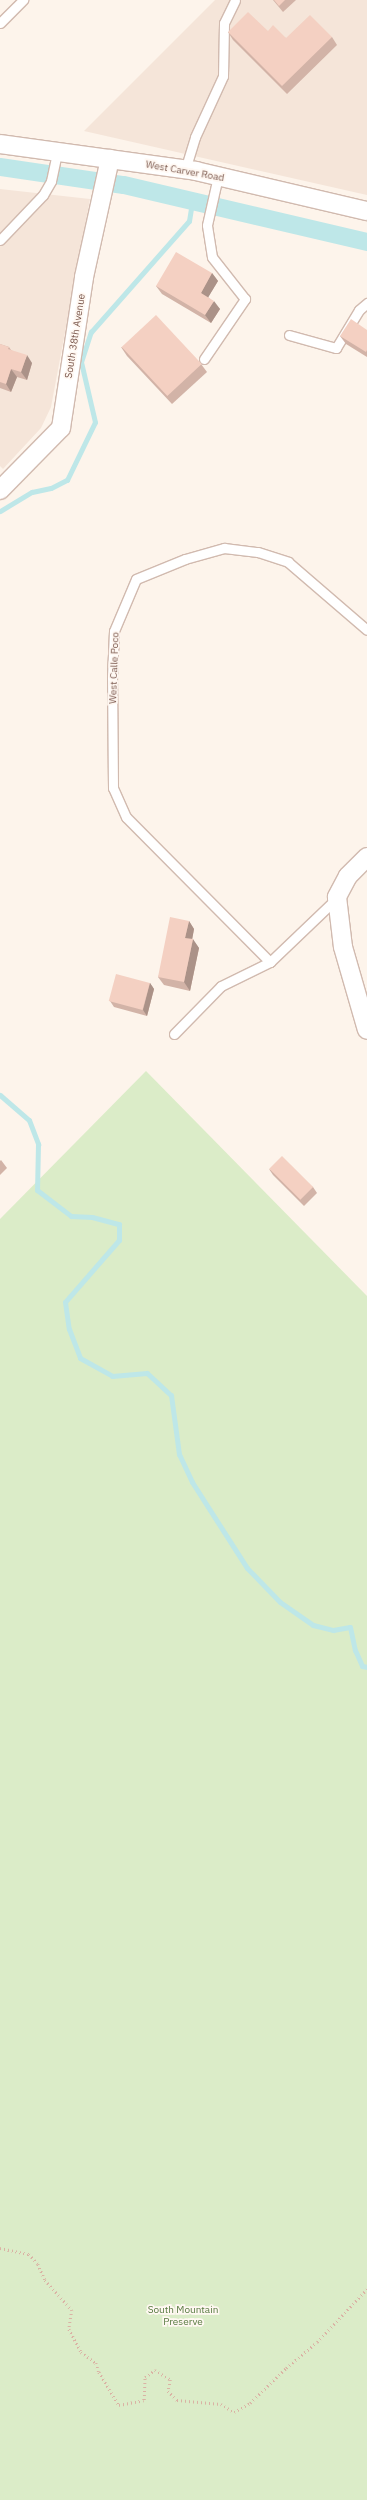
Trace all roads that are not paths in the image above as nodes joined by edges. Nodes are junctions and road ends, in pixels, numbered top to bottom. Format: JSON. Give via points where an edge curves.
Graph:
{"nodes":[{"id":1,"x":23,"y":0,"type":"edge"},
{"id":2,"x":235,"y":0,"type":"edge"},
{"id":3,"x":0,"y":23,"type":"edge"},
{"id":4,"x":0,"y":144,"type":"edge"},
{"id":5,"x":57,"y":152,"type":"junction"},
{"id":6,"x":109,"y":164,"type":"junction"},
{"id":7,"x":185,"y":170,"type":"junction"},
{"id":8,"x":216,"y":184,"type":"junction"},
{"id":9,"x":367,"y":211,"type":"edge"},
{"id":10,"x":0,"y":240,"type":"edge"},
{"id":11,"x":367,"y":303,"type":"edge"},
{"id":12,"x":289,"y":335,"type":"dead end"},
{"id":13,"x":204,"y":359,"type":"dead end"},
{"id":14,"x":0,"y":490,"type":"edge"},
{"id":15,"x":367,"y":630,"type":"edge"},
{"id":16,"x":367,"y":857,"type":"edge"},
{"id":17,"x":337,"y":897,"type":"junction"},
{"id":18,"x":270,"y":962,"type":"junction"},
{"id":19,"x":367,"y":1030,"type":"edge"},
{"id":20,"x":174,"y":1034,"type":"dead end"}],
"edges":[{"from":1,"to":3,"type":"lane"},
{"from":2,"to":7,"type":"lane","via":[[224,23],[223,76],[195,137]]},
{"from":4,"to":5,"type":"street","name":"West Carver Road"},
{"from":5,"to":6,"type":"street","name":"West Carver Road"},
{"from":5,"to":10,"type":"lane","via":[[51,181],[43,195]]},
{"from":6,"to":7,"type":"street","name":"West Carver Road"},
{"from":6,"to":14,"type":"street","name":"South 38th Avenue","via":[[84,277],[61,428]]},
{"from":7,"to":8,"type":"street","name":"West Carver Road"},
{"from":8,"to":9,"type":"street","name":"West Carver Road"},
{"from":8,"to":13,"type":"lane","via":[[207,225],[212,257],[245,299]]},
{"from":11,"to":12,"type":"lane","via":[[359,310],[336,348]]},
{"from":15,"to":18,"type":"lane","name":"West Calle Poco","via":[[288,562],[258,552],[224,548],[185,559],[136,579],[114,631],[113,788],[126,817]]},
{"from":16,"to":17,"type":"street","via":[[348,876]]},
{"from":17,"to":18,"type":"lane"},
{"from":17,"to":19,"type":"street","via":[[343,947]]},
{"from":18,"to":20,"type":"lane","via":[[221,986]]}]}
